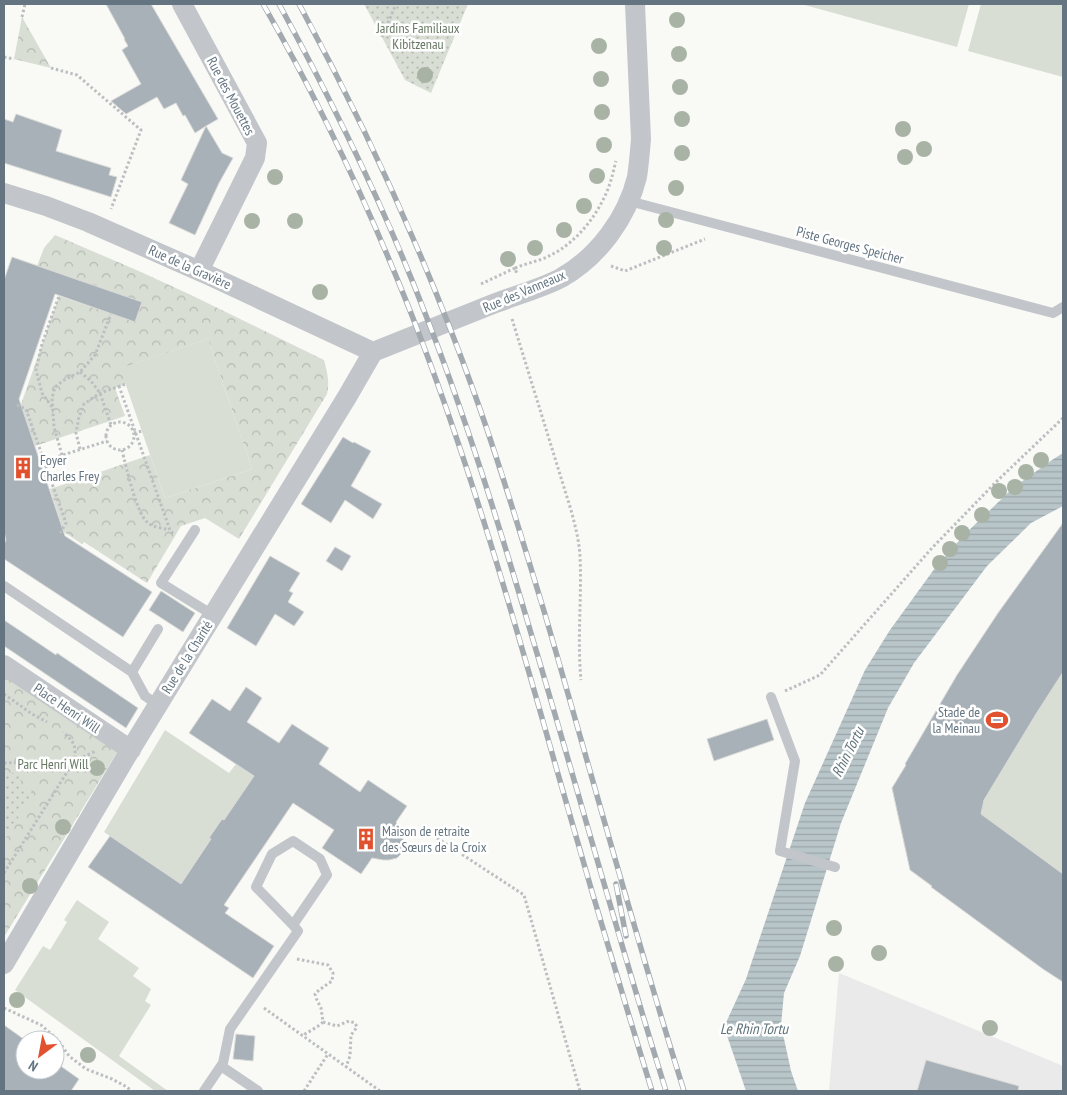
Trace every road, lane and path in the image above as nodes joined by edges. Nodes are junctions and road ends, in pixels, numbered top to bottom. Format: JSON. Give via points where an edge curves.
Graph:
{"nodes":[{"id":1,"x":25,"y":4,"type":"edge"},
{"id":2,"x":182,"y":4,"type":"edge"},
{"id":3,"x":396,"y":4,"type":"edge"},
{"id":4,"x":635,"y":4,"type":"edge"},
{"id":5,"x":22,"y":17,"type":"dead end"},
{"id":6,"x":382,"y":37,"type":"dead end"},
{"id":7,"x":4,"y":57,"type":"edge"},
{"id":8,"x":14,"y":60,"type":"dead end"},
{"id":9,"x":50,"y":68,"type":"dead end"},
{"id":10,"x":616,"y":160,"type":"dead end"},
{"id":11,"x":4,"y":193,"type":"edge"},
{"id":12,"x":628,"y":201,"type":"junction"},
{"id":13,"x":110,"y":211,"type":"dead end"},
{"id":14,"x":731,"y":228,"type":"junction"},
{"id":15,"x":610,"y":266,"type":"dead end"},
{"id":16,"x":514,"y":268,"type":"junction"},
{"id":17,"x":200,"y":271,"type":"junction"},
{"id":18,"x":479,"y":285,"type":"dead end"},
{"id":19,"x":59,"y":296,"type":"dead end"},
{"id":20,"x":515,"y":296,"type":"junction"},
{"id":21,"x":1063,"y":307,"type":"edge"},
{"id":22,"x":111,"y":314,"type":"dead end"},
{"id":23,"x":373,"y":352,"type":"junction"},
{"id":24,"x":80,"y":372,"type":"junction"},
{"id":25,"x":126,"y":384,"type":"dead end"},
{"id":26,"x":119,"y":386,"type":"junction"},
{"id":27,"x":100,"y":393,"type":"junction"},
{"id":28,"x":17,"y":405,"type":"dead end"},
{"id":29,"x":52,"y":407,"type":"junction"},
{"id":30,"x":1063,"y":418,"type":"edge"},
{"id":31,"x":111,"y":425,"type":"junction"},
{"id":32,"x":142,"y":430,"type":"dead end"},
{"id":33,"x":134,"y":432,"type":"junction"},
{"id":34,"x":107,"y":441,"type":"junction"},
{"id":35,"x":80,"y":449,"type":"junction"},
{"id":36,"x":122,"y":450,"type":"junction"},
{"id":37,"x":62,"y":455,"type":"junction"},
{"id":38,"x":44,"y":461,"type":"junction"},
{"id":39,"x":170,"y":530,"type":"junction"},
{"id":40,"x":195,"y":530,"type":"dead end"},
{"id":41,"x":60,"y":533,"type":"dead end"},
{"id":42,"x":184,"y":546,"type":"junction"},
{"id":43,"x":4,"y":586,"type":"edge"},
{"id":44,"x":213,"y":615,"type":"junction"},
{"id":45,"x":158,"y":629,"type":"dead end"},
{"id":46,"x":4,"y":665,"type":"edge"},
{"id":47,"x":132,"y":672,"type":"junction"},
{"id":48,"x":581,"y":680,"type":"dead end"},
{"id":49,"x":4,"y":694,"type":"edge"},
{"id":50,"x":771,"y":697,"type":"joint"},
{"id":51,"x":158,"y":705,"type":"junction"},
{"id":52,"x":49,"y":723,"type":"dead end"},
{"id":53,"x":58,"y":728,"type":"dead end"},
{"id":54,"x":131,"y":750,"type":"junction"},
{"id":55,"x":74,"y":761,"type":"junction"},
{"id":56,"x":4,"y":763,"type":"edge"},
{"id":57,"x":437,"y":838,"type":"dead end"},
{"id":58,"x":835,"y":867,"type":"dead end"},
{"id":59,"x":4,"y":873,"type":"edge"},
{"id":60,"x":292,"y":925,"type":"junction"},
{"id":61,"x":282,"y":956,"type":"junction"},
{"id":62,"x":4,"y":964,"type":"edge"},
{"id":63,"x":251,"y":999,"type":"junction"},
{"id":64,"x":4,"y":1008,"type":"edge"},
{"id":65,"x":323,"y":1022,"type":"junction"},
{"id":66,"x":302,"y":1036,"type":"junction"},
{"id":67,"x":328,"y":1054,"type":"junction"},
{"id":68,"x":221,"y":1066,"type":"junction"},
{"id":69,"x":346,"y":1067,"type":"junction"},
{"id":70,"x":131,"y":1091,"type":"edge"},
{"id":71,"x":204,"y":1091,"type":"edge"},
{"id":72,"x":258,"y":1091,"type":"edge"},
{"id":73,"x":304,"y":1091,"type":"edge"},
{"id":74,"x":380,"y":1091,"type":"edge"},
{"id":75,"x":580,"y":1091,"type":"edge"}],
"edges":[{"from":1,"to":5,"type":"path"},
{"from":2,"to":17,"type":"street","name":"Rue des Mouettes","via":[[257,143],[255,158]]},
{"from":3,"to":6,"type":"path"},
{"from":4,"to":12,"type":"street","name":"Rue des Vanneaux","via":[[642,139],[636,178]]},
{"from":7,"to":8,"type":"path"},
{"from":9,"to":13,"type":"path","via":[[77,75],[141,130]]},
{"from":10,"to":16,"type":"path","via":[[605,195],[578,235],[549,257]]},
{"from":11,"to":17,"type":"street","name":"Rue de la Gravière","via":[[88,222]]},
{"from":12,"to":14,"type":"lane","name":"Piste Georges Speicher"},
{"from":12,"to":20,"type":"street","name":"Rue des Vanneaux","via":[[608,237],[586,260],[548,284]]},
{"from":14,"to":15,"type":"path","via":[[625,271]]},
{"from":14,"to":21,"type":"lane","name":"Piste Georges Speicher","via":[[1053,313]]},
{"from":16,"to":18,"type":"path"},
{"from":16,"to":20,"type":"path"},
{"from":17,"to":23,"type":"street","name":"Rue de la Gravière"},
{"from":19,"to":29,"type":"path","via":[[36,370],[42,393]]},
{"from":20,"to":23,"type":"street","name":"Rue des Vanneaux"},
{"from":20,"to":48,"type":"path","via":[[578,535]]},
{"from":22,"to":24,"type":"path","via":[[95,355]]},
{"from":23,"to":44,"type":"street","name":"Rue de la Charité"},
{"from":24,"to":27,"type":"path"},
{"from":24,"to":29,"type":"path","via":[[55,387]]},
{"from":25,"to":26,"type":"path"},
{"from":26,"to":27,"type":"path"},
{"from":26,"to":33,"type":"path"},
{"from":27,"to":31,"type":"path"},
{"from":27,"to":35,"type":"path","via":[[84,404],[79,417],[76,433]]},
{"from":28,"to":38,"type":"path","via":[[26,409]]},
{"from":29,"to":37,"type":"path"},
{"from":30,"to":50,"type":"path","via":[[932,548],[820,674]]},
{"from":31,"to":33,"type":"path","via":[[125,422]]},
{"from":31,"to":34,"type":"path","via":[[106,432]]},
{"from":32,"to":33,"type":"path"},
{"from":33,"to":36,"type":"path","via":[[134,442]]},
{"from":33,"to":39,"type":"path"},
{"from":34,"to":35,"type":"path"},
{"from":34,"to":36,"type":"path","via":[[113,448]]},
{"from":35,"to":37,"type":"path"},
{"from":36,"to":39,"type":"path","via":[[140,513],[147,523]]},
{"from":37,"to":38,"type":"path"},
{"from":38,"to":41,"type":"path","via":[[66,523]]},
{"from":39,"to":42,"type":"path"},
{"from":40,"to":42,"type":"lane"},
{"from":42,"to":44,"type":"lane","via":[[161,583]]},
{"from":43,"to":47,"type":"lane"},
{"from":44,"to":51,"type":"street","name":"Rue de la Charité"},
{"from":45,"to":47,"type":"lane"},
{"from":46,"to":54,"type":"street","name":"Place Henri Will"},
{"from":47,"to":51,"type":"lane","via":[[144,696]]},
{"from":49,"to":52,"type":"path"},
{"from":50,"to":58,"type":"lane","via":[[794,762],[780,851]]},
{"from":51,"to":54,"type":"street","name":"Rue de la Charité"},
{"from":53,"to":55,"type":"path","via":[[73,741]]},
{"from":54,"to":62,"type":"street","name":"Rue de la Charité"},
{"from":55,"to":56,"type":"path"},
{"from":55,"to":59,"type":"path"},
{"from":57,"to":75,"type":"path","via":[[524,895]]},
{"from":60,"to":60,"type":"lane","via":[[256,887],[272,854],[293,841],[320,859],[327,875]]},
{"from":60,"to":61,"type":"lane","via":[[298,931]]},
{"from":61,"to":63,"type":"lane"},
{"from":61,"to":65,"type":"path","via":[[328,965],[334,973],[332,981],[316,994]]},
{"from":63,"to":66,"type":"path"},
{"from":63,"to":68,"type":"lane","via":[[230,1029]]},
{"from":64,"to":70,"type":"path","via":[[41,1025],[58,1040],[69,1056],[86,1069]]},
{"from":65,"to":66,"type":"path"},
{"from":65,"to":69,"type":"path","via":[[337,1026],[349,1020],[355,1023],[357,1028],[351,1035]]},
{"from":66,"to":67,"type":"path"},
{"from":67,"to":69,"type":"path"},
{"from":67,"to":73,"type":"path"},
{"from":68,"to":71,"type":"lane"},
{"from":68,"to":72,"type":"lane"},
{"from":69,"to":74,"type":"path"}]}
